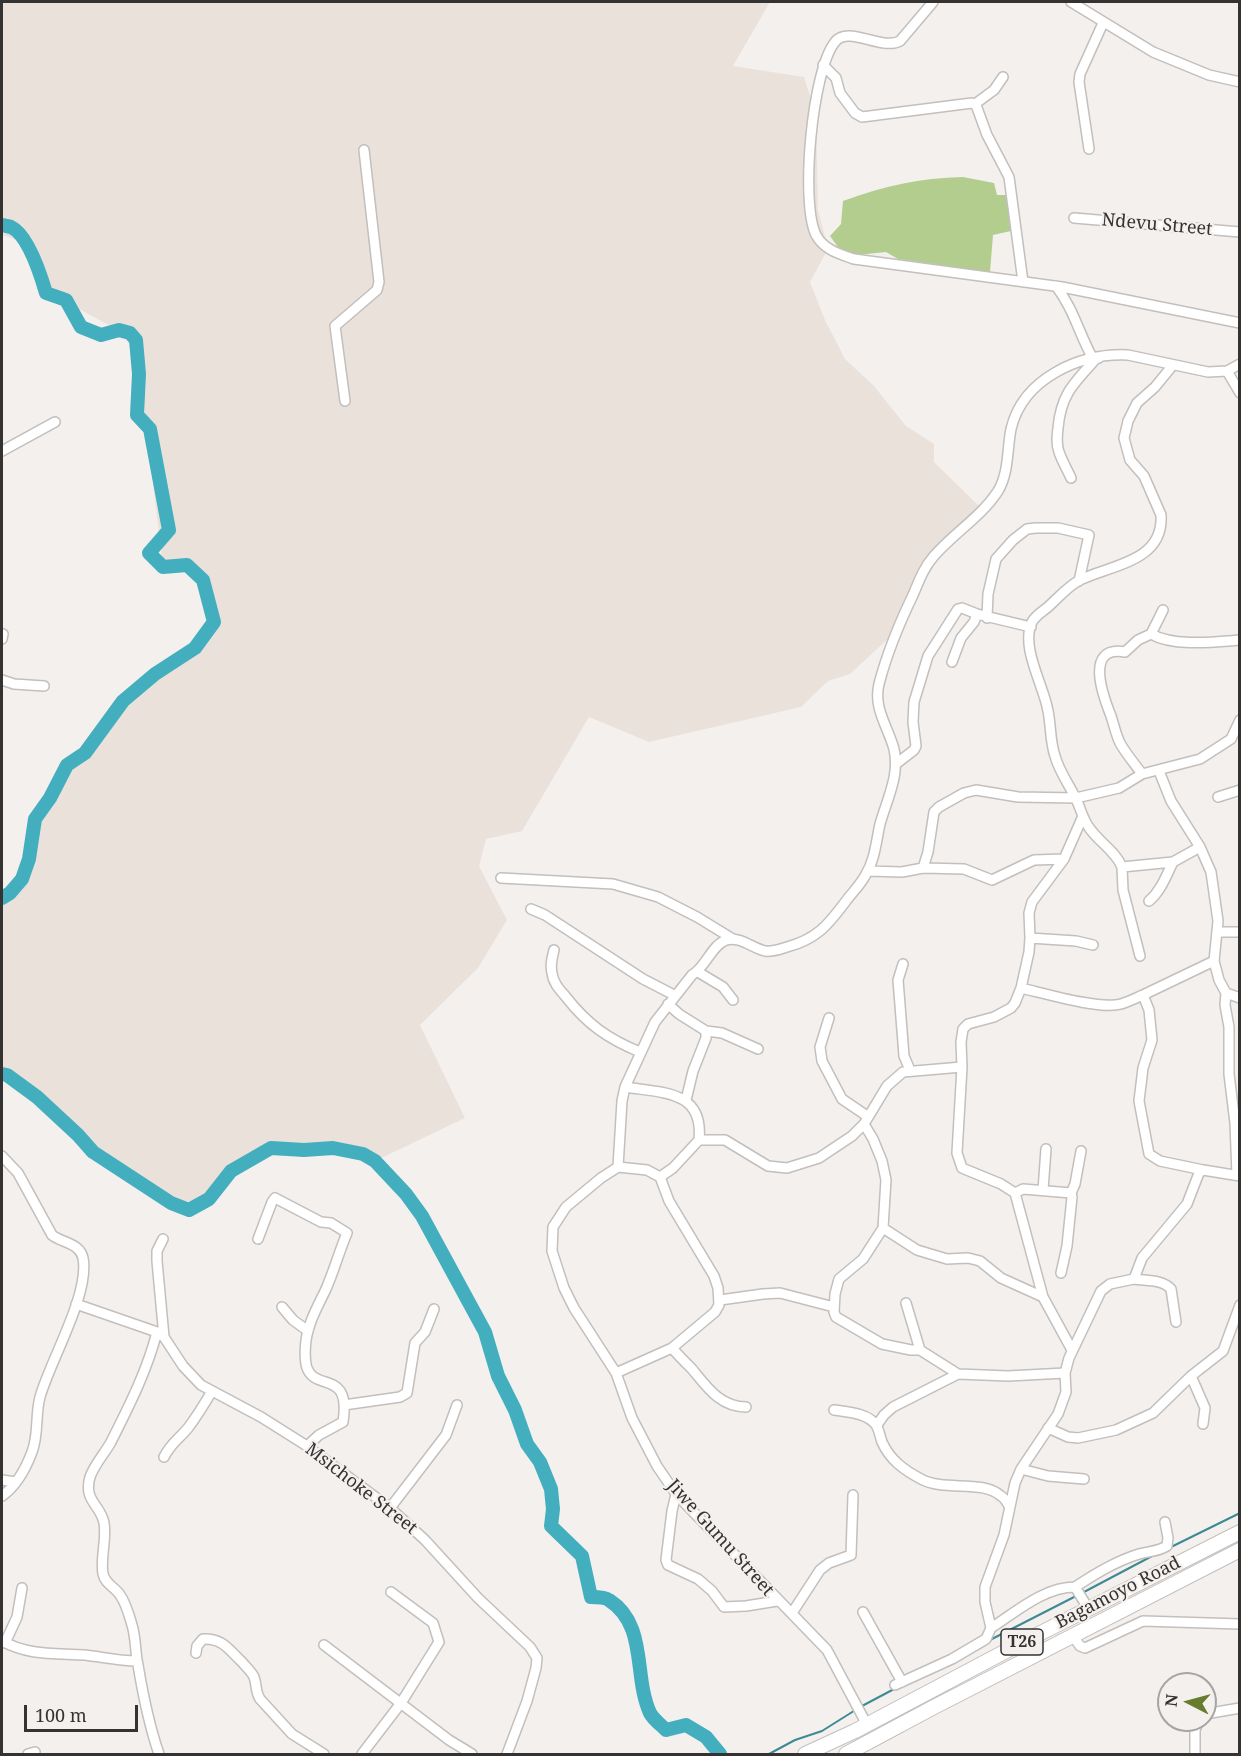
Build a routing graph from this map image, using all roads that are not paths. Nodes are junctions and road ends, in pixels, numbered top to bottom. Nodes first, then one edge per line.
1 (933, 2) edge
2 (1071, 2) edge
3 (1103, 23) junction
4 (823, 65) junction
5 (1003, 77) dead end
6 (1239, 82) edge
7 (975, 104) junction
8 (1089, 149) dead end
9 (364, 150) dead end
10 (1074, 218) dead end
11 (1239, 232) edge
12 (1023, 282) junction
13 (1056, 286) junction
14 (1239, 323) edge
15 (1098, 358) junction
16 (1239, 364) edge
17 (1173, 365) junction
18 (1227, 371) junction
19 (1239, 393) edge
20 (345, 401) dead end
21 (55, 422) dead end
22 (2, 451) edge
23 (1071, 478) dead end
24 (1079, 581) junction
25 (1163, 610) dead end
26 (976, 614) junction
27 (987, 618) junction
28 (1031, 627) junction
29 (1151, 634) junction
30 (1239, 640) edge
31 (952, 662) dead end
32 (2, 680) edge
33 (44, 686) dead end
34 (1239, 720) edge
35 (1231, 739) junction
36 (1239, 747) edge
37 (896, 764) junction
38 (1159, 771) junction
39 (1142, 774) junction
40 (1239, 790) edge
41 (1218, 797) dead end
42 (1076, 798) junction
43 (1083, 816) junction
44 (1200, 846) junction
45 (1064, 859) junction
46 (1173, 862) junction
47 (1122, 867) junction
48 (923, 868) junction
49 (868, 871) junction
50 (501, 878) dead end
51 (1149, 901) dead end
52 (531, 909) dead end
53 (1218, 932) junction
54 (1239, 932) edge
55 (1030, 938) junction
56 (733, 939) junction
57 (1093, 945) dead end
58 (554, 950) dead end
59 (1140, 956) dead end
60 (1214, 961) junction
61 (903, 964) dead end
62 (698, 972) junction
63 (1021, 988) junction
64 (1226, 993) junction
65 (674, 995) junction
66 (1143, 995) junction
67 (1239, 998) edge
68 (733, 1000) dead end
69 (668, 1004) junction
70 (829, 1018) dead end
71 (706, 1031) junction
72 (758, 1049) dead end
73 (640, 1052) junction
74 (962, 1067) junction
75 (910, 1070) junction
76 (624, 1087) junction
77 (686, 1100) junction
78 (865, 1120) junction
79 (699, 1140) junction
80 (1046, 1149) dead end
81 (1081, 1151) dead end
82 (2, 1156) edge
83 (618, 1167) junction
84 (1203, 1170) junction
85 (1238, 1176) edge
86 (660, 1177) junction
87 (1043, 1190) junction
88 (1015, 1193) junction
89 (1071, 1193) junction
90 (883, 1228) junction
91 (163, 1239) dead end
92 (258, 1239) dead end
93 (1061, 1273) dead end
94 (1134, 1279) junction
95 (1043, 1297) junction
96 (720, 1300) junction
97 (906, 1303) dead end
98 (76, 1304) junction
99 (1239, 1305) edge
100 (282, 1307) dead end
101 (834, 1307) junction
102 (434, 1309) dead end
103 (1176, 1322) dead end
104 (308, 1331) junction
105 (161, 1334) junction
106 (672, 1348) junction
107 (920, 1350) junction
108 (1072, 1350) junction
109 (616, 1373) junction
110 (1065, 1373) junction
111 (958, 1374) junction
112 (1191, 1376) junction
113 (212, 1391) junction
114 (344, 1405) junction
115 (457, 1405) dead end
116 (746, 1407) dead end
117 (834, 1410) dead end
118 (1203, 1424) dead end
119 (877, 1425) junction
120 (1048, 1428) junction
121 (307, 1446) junction
122 (164, 1457) dead end
123 (1020, 1469) junction
124 (1084, 1479) dead end
125 (2, 1480) edge
126 (16, 1482) junction
127 (676, 1494) junction
128 (853, 1495) dead end
129 (2, 1496) edge
130 (1010, 1507) junction
131 (390, 1508) junction
132 (1165, 1522) dead end
133 (1239, 1532) edge
134 (1239, 1550) edge
135 (1075, 1587) junction
136 (22, 1588) dead end
137 (391, 1592) dead end
138 (777, 1600) junction
139 (1089, 1608) junction
140 (863, 1612) dead end
141 (792, 1613) junction
142 (1239, 1624) edge
143 (991, 1628) junction
144 (1072, 1635) junction
145 (3, 1642) edge
146 (324, 1645) dead end
147 (196, 1653) dead end
148 (137, 1661) junction
149 (401, 1703) junction
150 (1239, 1708) edge
151 (1217, 1712) edge
152 (866, 1723) junction
153 (1195, 1732) edge
154 (865, 1750) edge
155 (159, 1755) edge
156 (324, 1755) edge
157 (362, 1755) edge
158 (472, 1755) edge
159 (507, 1755) edge
160 (805, 1755) edge
161 (846, 1755) edge
162 (1195, 1755) edge

1 - 4 street
2 - 3 street
3 - 6 street
3 - 8 street
4 - 7 street
4 - 12 street
5 - 7 street
7 - 12 street
9 - 20 street
10 - 11 street, Ndevu Street
12 - 13 street
13 - 14 street
13 - 15 street
15 - 17 street
15 - 23 street
15 - 37 street
16 - 18 street
17 - 18 street
17 - 24 street
18 - 19 street
21 - 22 street
24 - 27 street
24 - 28 street
25 - 29 street
26 - 27 street
26 - 31 street
26 - 37 street
27 - 28 street
28 - 42 street
29 - 30 street
29 - 39 street
32 - 33 street
34 - 35 street
35 - 36 street
35 - 38 street
37 - 49 street
38 - 39 street
38 - 44 street
39 - 42 street
40 - 41 street
42 - 43 street
42 - 48 street
43 - 45 street
43 - 47 street
44 - 46 street
44 - 53 street
45 - 48 street
45 - 55 street
46 - 47 street
46 - 51 street
47 - 59 street
48 - 49 street
49 - 56 street
50 - 56 street
52 - 65 street
53 - 54 street
53 - 60 street
55 - 57 street
55 - 63 street
56 - 62 street
58 - 73 street
60 - 64 street
60 - 66 street
61 - 75 street
62 - 65 street
62 - 68 street
63 - 66 street
63 - 74 street
64 - 67 street
64 - 85 street
65 - 69 street
66 - 84 street
69 - 71 street
69 - 73 street
70 - 78 street
71 - 72 street
71 - 77 street
73 - 76 street
74 - 75 street
74 - 88 street
75 - 78 street
76 - 77 street
76 - 83 street
77 - 79 street
78 - 79 street
78 - 90 street
79 - 86 street
80 - 87 street
81 - 89 street
82 - 98 street
83 - 86 street
83 - 109 street, Jiwe Gumu Street
84 - 85 street
84 - 94 street
86 - 96 street
87 - 88 street
87 - 89 street
88 - 95 street
89 - 93 street
90 - 95 street
90 - 101 street
91 - 105 street
92 - 104 street
94 - 103 street
94 - 108 street
95 - 108 street
96 - 101 street
96 - 106 street
97 - 107 street
98 - 105 street
98 - 126 street
99 - 112 street
100 - 104 street
101 - 107 street
102 - 114 street
104 - 114 street
105 - 113 street, Msichoke Street
105 - 148 street
106 - 109 street
106 - 116 street
107 - 111 street
108 - 110 street
109 - 127 street, Jiwe Gumu Street
110 - 111 street
110 - 120 street
111 - 119 street
112 - 118 street
112 - 120 street
113 - 121 street, Msichoke Street
113 - 122 street
114 - 121 street
115 - 131 street
117 - 119 street
119 - 130 street
120 - 123 street
121 - 131 street, Msichoke Street
123 - 124 street
123 - 130 street
125 - 126 street
126 - 129 street
127 - 138 street, Jiwe Gumu Street
127 - 138 street
128 - 141 street
130 - 143 street
131 - 159 street, Msichoke Street
132 - 135 street
133 - 139 highway, Bagamoyo Road / T26
134 - 144 highway, Bagamoyo Road / T26
135 - 139 street
135 - 143 street
136 - 145 street
137 - 149 street
138 - 141 street, Jiwe Gumu Street
139 - 152 highway, Bagamoyo Road / T26
140 - 143 street
141 - 152 street, Jiwe Gumu Street
142 - 144 street
144 - 154 highway, Bagamoyo Road / T26
145 - 148 street
146 - 149 street
147 - 156 street
148 - 155 street
149 - 157 street
149 - 158 street
150 - 151 street
152 - 160 highway, Bagamoyo Road / T26
153 - 162 street
154 - 161 highway, Bagamoyo Road / T26

